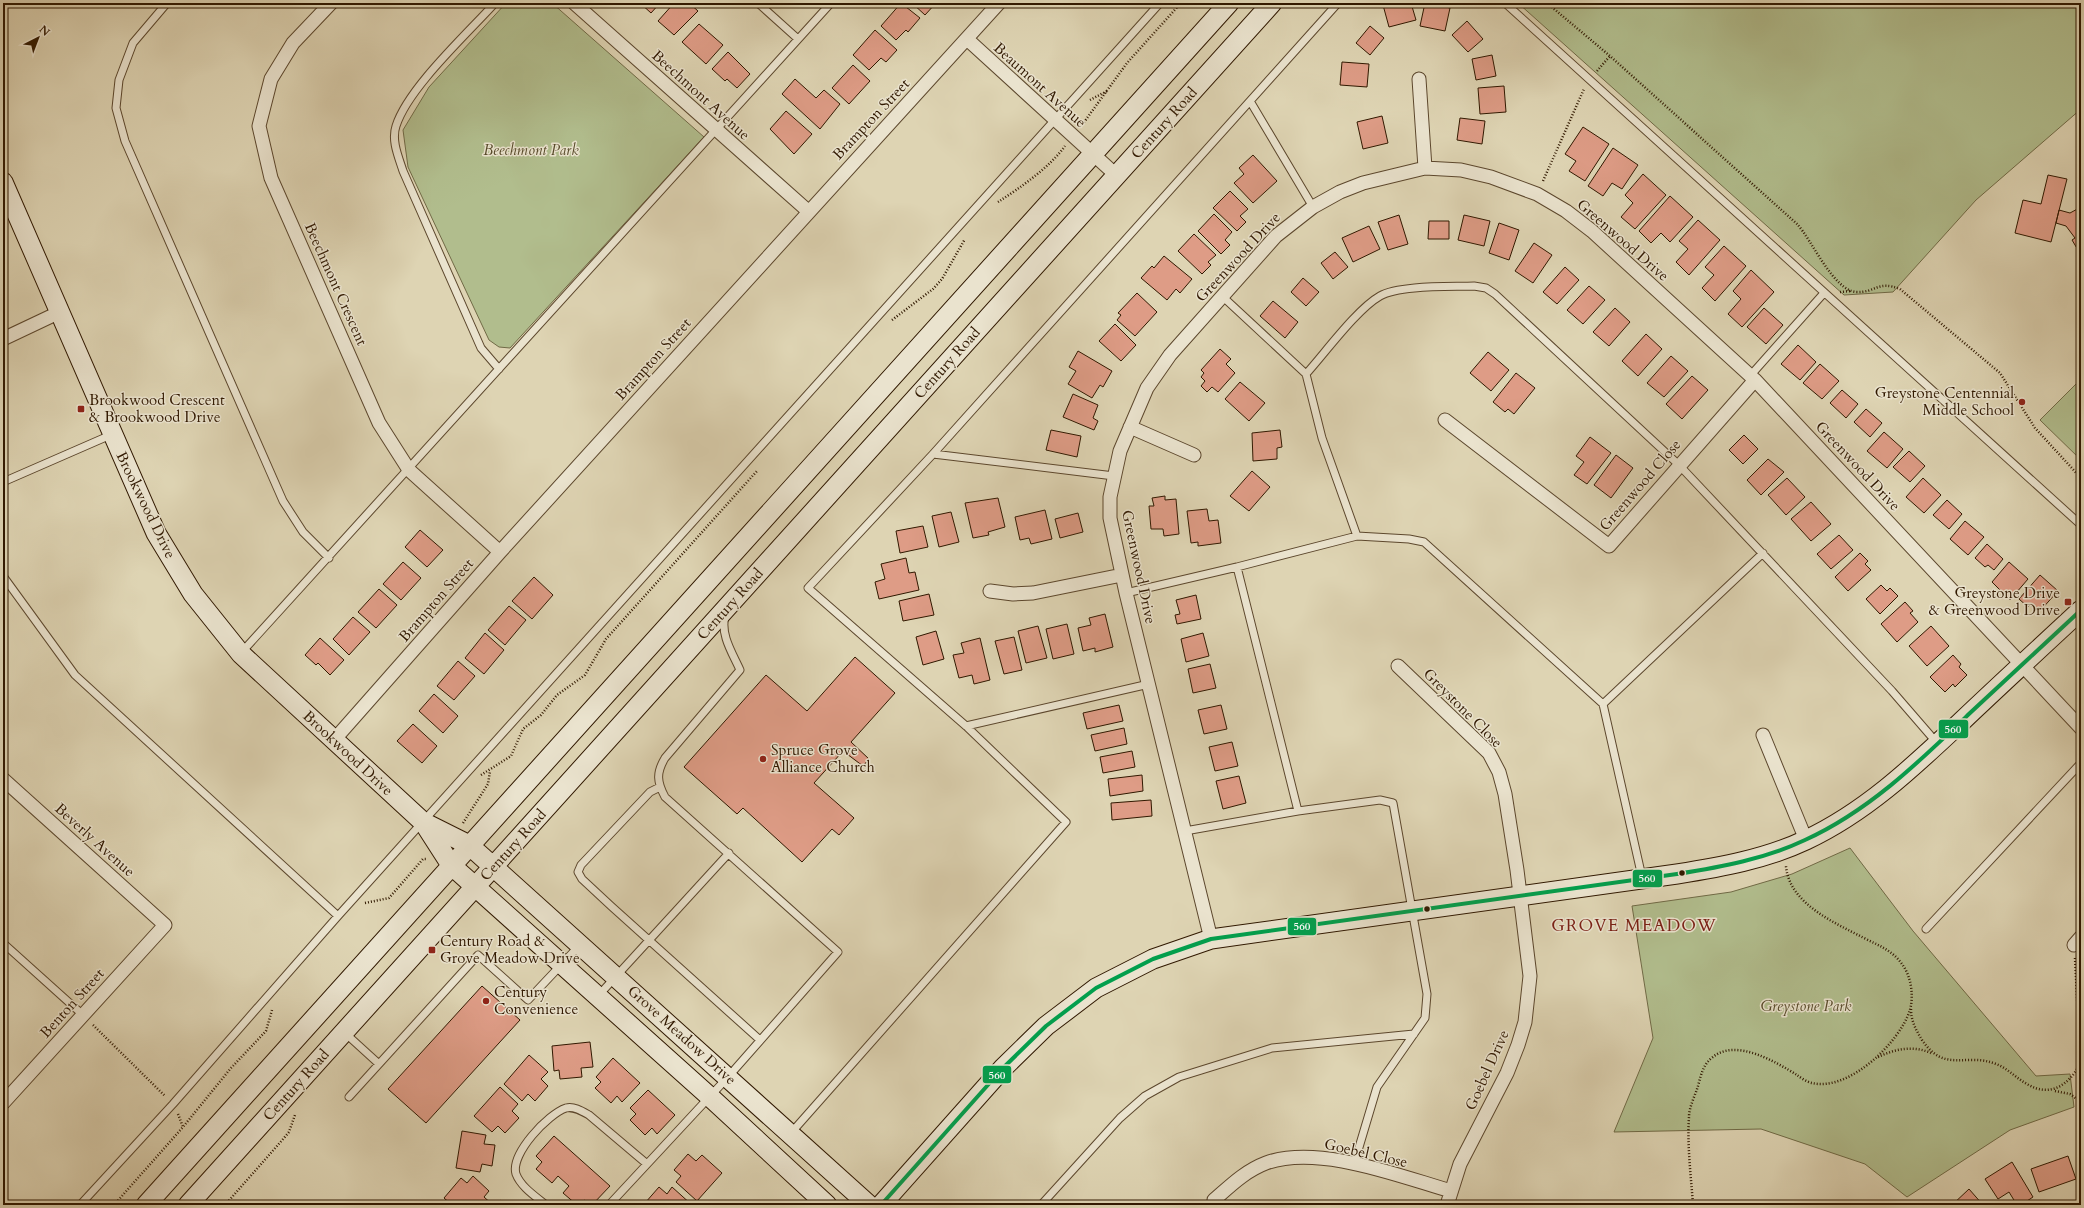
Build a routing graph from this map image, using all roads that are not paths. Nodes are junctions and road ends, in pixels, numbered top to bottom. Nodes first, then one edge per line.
1 (167, 3) edge
2 (331, 3) edge
3 (495, 3) edge
4 (574, 3) edge
5 (758, 3) edge
6 (831, 3) edge
7 (999, 3) edge
8 (1160, 3) edge
9 (1229, 3) edge
10 (1272, 3) edge
11 (1338, 3) edge
12 (1505, 3) edge
13 (798, 39) junction
14 (966, 39) junction
15 (1419, 79) dead end
16 (1250, 101) junction
17 (1054, 119) junction
18 (715, 129) junction
19 (1092, 154) junction
20 (1425, 168) junction
21 (1116, 175) junction
22 (3, 182) edge
23 (1312, 207) junction
24 (808, 211) junction
25 (1824, 293) junction
26 (1222, 296) junction
27 (60, 312) junction
28 (3, 339) edge
29 (499, 369) junction
30 (1306, 374) junction
31 (1753, 378) junction
32 (1444, 420) dead end
33 (1130, 427) junction
34 (113, 433) junction
35 (933, 454) junction
36 (1194, 455) dead end
37 (1679, 465) junction
38 (409, 470) junction
39 (1114, 476) junction
40 (3, 482) edge
41 (2081, 525) edge
42 (1357, 536) junction
43 (500, 552) junction
44 (1763, 553) junction
45 (329, 558) junction
46 (1237, 567) junction
47 (1122, 575) junction
48 (3, 576) edge
49 (990, 590) dead end
50 (1126, 593) junction
51 (728, 607) junction
52 (2081, 610) edge
53 (241, 654) junction
54 (2022, 664) junction
55 (1398, 666) dead end
56 (1149, 684) junction
57 (1602, 704) junction
58 (966, 726) junction
59 (2081, 728) edge
60 (1763, 735) dead end
61 (334, 740) junction
62 (1938, 744) junction
63 (2081, 763) edge
64 (3, 779) edge
65 (660, 787) junction
66 (1298, 811) junction
67 (423, 822) junction
68 (1185, 831) junction
69 (1806, 840) junction
70 (469, 845) junction
71 (729, 853) junction
72 (451, 864) junction
73 (493, 867) junction
74 (1643, 879) junction
75 (476, 886) junction
76 (1521, 895) junction
77 (1412, 910) junction
78 (338, 916) junction
79 (165, 925) joint
80 (1926, 929) dead end
81 (1210, 939) junction
82 (649, 941) junction
83 (3, 943) edge
84 (580, 945) junction
85 (562, 964) junction
86 (616, 976) junction
87 (597, 996) junction
88 (83, 1015) junction
89 (344, 1032) junction
90 (1414, 1034) junction
91 (760, 1040) junction
92 (379, 1064) junction
93 (728, 1077) junction
94 (710, 1096) junction
95 (349, 1097) dead end
96 (3, 1103) edge
97 (790, 1134) junction
98 (647, 1164) junction
99 (1354, 1164) junction
100 (1451, 1191) junction
101 (1214, 1200) dead end
102 (80, 1205) edge
103 (146, 1205) edge
104 (188, 1205) edge
105 (546, 1205) edge
106 (610, 1205) edge
107 (827, 1205) edge
108 (869, 1205) edge
109 (881, 1205) edge
110 (1041, 1205) edge
111 (1447, 1205) edge

1 - 45 lane
2 - 38 street, Beechmont Crescent
3 - 29 lane
4 - 18 street, Beechmont Avenue
5 - 13 lane
6 - 13 lane
7 - 14 street, Brampton Street
8 - 17 lane
9 - 19 street, Century Road
10 - 21 street, Century Road
11 - 16 lane
12 - 25 lane
13 - 18 lane
14 - 17 street, Beaumont Avenue
14 - 24 street, Brampton Street
15 - 20 street
16 - 23 lane
16 - 35 lane
17 - 19 street, Beaumont Avenue
17 - 67 lane
18 - 24 street, Beechmont Avenue
18 - 29 lane
19 - 21 street, Beaumont Avenue
19 - 70 street, Century Road
20 - 23 street, Greenwood Drive
20 - 31 street, Greenwood Drive
21 - 51 street, Century Road
22 - 27 street, Brookwood Drive
23 - 26 street, Greenwood Drive
24 - 43 street, Brampton Street
25 - 31 lane
25 - 41 lane
26 - 30 lane
26 - 33 street, Greenwood Drive
27 - 28 street
27 - 34 street, Brookwood Drive
29 - 38 lane
30 - 37 lane
30 - 42 lane
31 - 37 street, Greenwood Close
31 - 54 street, Greenwood Drive
32 - 37 street, Greenwood Close
33 - 36 street
33 - 39 street, Greenwood Drive
34 - 40 lane
34 - 53 street, Brookwood Drive
35 - 39 lane
35 - 58 lane
37 - 44 lane
38 - 43 street, Beechmont Crescent
38 - 45 lane
39 - 47 street, Greenwood Drive
42 - 46 lane
42 - 57 lane
43 - 61 street, Brampton Street
44 - 57 lane
44 - 62 lane
45 - 53 lane
46 - 50 lane
46 - 66 lane
47 - 49 street
47 - 50 street, Greenwood Drive
48 - 78 lane
50 - 56 street, Greenwood Drive
51 - 65 lane
51 - 73 street, Century Road
52 - 54 street
53 - 61 street, Brookwood Drive
54 - 59 street, Greenwood Drive
54 - 62 street
55 - 76 street, Greystone Close
56 - 58 lane
56 - 68 street, Greenwood Drive
57 - 74 lane
58 - 97 lane
60 - 69 street
61 - 67 street, Brookwood Drive
62 - 69 street
63 - 80 lane
64 - 79 street, Beverly Avenue
65 - 71 lane
65 - 82 lane
66 - 68 lane
66 - 77 lane
67 - 70 street, Brookwood Drive
67 - 72 street, Brookwood Drive
67 - 78 lane
68 - 81 street, Greenwood Drive
69 - 74 street
70 - 72 street, Century Road
70 - 73 street, Brookwood Drive
71 - 82 lane
71 - 91 lane
72 - 75 street, Brookwood Drive
72 - 103 street, Century Road
73 - 75 street, Century Road
73 - 84 street, Grove Meadow Drive
74 - 76 street
75 - 85 street, Grove Meadow Drive
75 - 89 street, Century Road
76 - 77 street
76 - 100 street, Goebel Drive
77 - 81 street
77 - 90 lane
78 - 102 lane
79 - 88 street, Benton Street
81 - 109 street
82 - 86 lane
82 - 91 lane
83 - 88 lane
84 - 85 lane
84 - 86 street, Grove Meadow Drive
85 - 87 street, Grove Meadow Drive
85 - 92 lane
86 - 87 lane
86 - 93 street, Grove Meadow Drive
87 - 94 street, Grove Meadow Drive
88 - 96 street, Benton Street
89 - 92 lane
89 - 104 street, Century Road
90 - 99 lane
90 - 110 lane
91 - 93 lane
92 - 95 lane
93 - 94 lane
93 - 97 street, Grove Meadow Drive
94 - 98 lane
94 - 107 street, Grove Meadow Drive
97 - 108 street, Grove Meadow Drive
98 - 105 lane
98 - 106 lane
99 - 100 street, Goebel Close
99 - 101 street, Goebel Close
100 - 111 street, Goebel Drive

